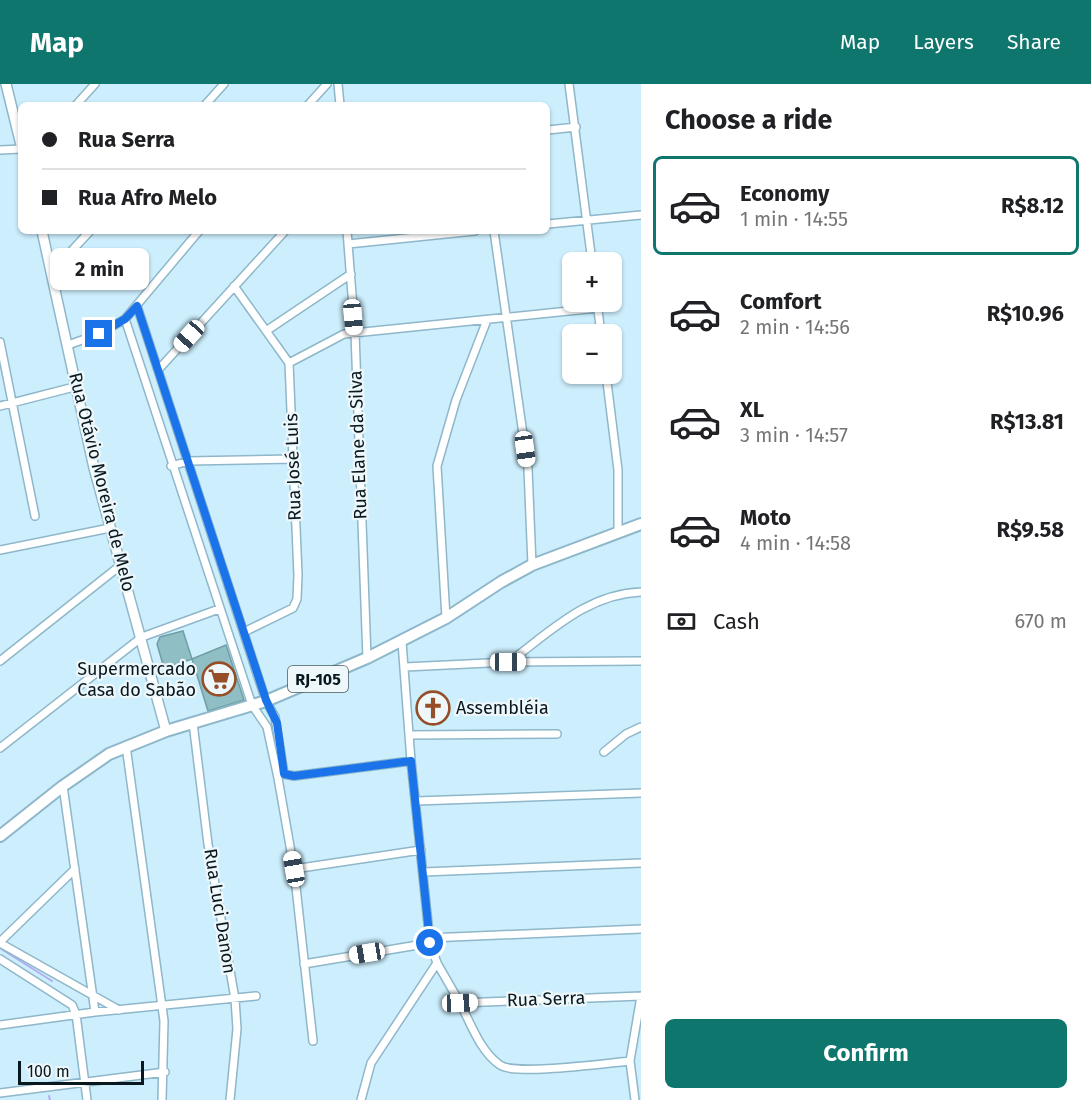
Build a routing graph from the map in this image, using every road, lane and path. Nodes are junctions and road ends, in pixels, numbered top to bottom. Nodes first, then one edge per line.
1 (6, 84) edge
2 (95, 84) edge
3 (224, 84) edge
4 (327, 84) edge
5 (338, 84) edge
6 (569, 84) edge
7 (79, 102) edge
8 (208, 102) edge
9 (311, 102) edge
10 (340, 102) edge
11 (576, 127) junction
12 (550, 130) edge
13 (18, 134) edge
14 (18, 147) edge
15 (0, 150) edge
16 (641, 215) edge
17 (587, 221) junction
18 (550, 224) edge
19 (43, 234) edge
20 (87, 234) edge
21 (197, 234) edge
22 (282, 234) edge
23 (347, 234) edge
24 (446, 234) edge
25 (494, 234) edge
26 (348, 244) junction
27 (591, 252) edge
28 (52, 272) junction
29 (351, 274) junction
30 (234, 286) junction
31 (137, 306) junction
32 (562, 309) edge
33 (507, 316) junction
34 (125, 319) junction
35 (487, 320) junction
36 (266, 331) junction
37 (355, 333) junction
38 (0, 342) edge
39 (68, 345) junction
40 (289, 363) junction
41 (159, 369) junction
42 (607, 384) edge
43 (78, 386) junction
44 (13, 403) junction
45 (0, 406) edge
46 (293, 459) junction
47 (189, 461) junction
48 (171, 465) junction
49 (35, 516) dead end
50 (641, 524) edge
51 (110, 528) junction
52 (618, 531) junction
53 (0, 550) edge
54 (121, 565) junction
55 (532, 565) junction
56 (641, 592) edge
57 (219, 609) junction
58 (446, 618) junction
59 (240, 622) junction
60 (225, 627) junction
61 (244, 633) junction
62 (142, 637) junction
63 (402, 642) junction
64 (367, 658) junction
65 (0, 661) edge
66 (641, 661) edge
67 (508, 662) junction
68 (405, 667) junction
69 (266, 700) junction
70 (252, 705) junction
71 (193, 723) junction
72 (641, 727) edge
73 (166, 731) junction
74 (556, 734) dead end
75 (410, 735) junction
76 (126, 746) junction
77 (0, 748) edge
78 (604, 752) dead end
79 (411, 761) junction
80 (63, 786) junction
81 (641, 793) edge
82 (416, 801) junction
83 (0, 836) edge
84 (420, 850) junction
85 (641, 863) edge
86 (75, 869) junction
87 (294, 869) junction
88 (423, 872) junction
89 (641, 930) edge
90 (430, 940) junction
91 (0, 942) edge
92 (0, 959) edge
93 (304, 963) junction
94 (437, 963) junction
95 (93, 994) junction
96 (256, 996) dead end
97 (641, 996) edge
98 (234, 999) junction
99 (460, 1003) junction
100 (160, 1005) junction
101 (119, 1010) junction
102 (95, 1012) junction
103 (76, 1014) junction
104 (0, 1025) edge
105 (313, 1041) dead end
106 (630, 1061) junction
107 (165, 1072) junction
108 (86, 1083) junction
109 (0, 1094) edge
110 (87, 1100) edge
111 (162, 1100) edge
112 (230, 1100) edge
113 (361, 1100) edge
114 (635, 1100) edge

1 - 13 street
2 - 7 street
3 - 8 street
4 - 9 street
5 - 10 street
6 - 11 street
11 - 12 street
11 - 17 street
14 - 15 street
16 - 17 street
17 - 18 street
17 - 27 street
19 - 28 street, Rua Otávio Moreira de Melo
20 - 28 street
21 - 31 street
22 - 30 street
23 - 26 street, Rua Elane da Silva
24 - 26 street
25 - 33 street
26 - 29 street, Rua Elane da Silva
28 - 39 street, Rua Otávio Moreira de Melo
29 - 36 street
29 - 37 street, Rua Elane da Silva
30 - 36 street
30 - 41 street
31 - 34 street
31 - 41 street
32 - 33 street
33 - 35 street
33 - 55 street
34 - 39 street
34 - 48 street
35 - 37 street
35 - 58 street
36 - 40 street
37 - 40 street
37 - 64 street, Rua Elane da Silva
38 - 44 street
39 - 43 street, Rua Otávio Moreira de Melo
40 - 46 street, Rua José Luis
41 - 47 street
42 - 52 street
43 - 44 street
43 - 51 street, Rua Otávio Moreira de Melo
44 - 45 street
44 - 49 street
46 - 47 street
46 - 61 street, Rua José Luis
47 - 48 street
47 - 59 street
48 - 57 street
50 - 52 main road, RJ-105
51 - 53 street
51 - 54 street, Rua Otávio Moreira de Melo
52 - 55 main road, RJ-105
54 - 62 street, Rua Otávio Moreira de Melo
54 - 65 street
55 - 58 main road, RJ-105
56 - 67 street
57 - 60 street
57 - 62 street
58 - 63 main road, RJ-105
59 - 60 street
59 - 61 street
60 - 70 street
61 - 69 street
62 - 73 street, Rua Otávio Moreira de Melo
62 - 77 street
63 - 64 main road, RJ-105
63 - 68 street
64 - 69 main road, RJ-105
66 - 67 street
67 - 68 street
68 - 75 street
69 - 70 main road, RJ-105
69 - 79 street
70 - 71 main road, RJ-105
70 - 87 street
71 - 73 main road, RJ-105
71 - 98 street, Rua Luci Danon
72 - 78 street
73 - 76 main road, RJ-105
74 - 75 street
75 - 79 street
76 - 80 main road, RJ-105
76 - 100 street
79 - 82 street
80 - 83 main road, RJ-105
80 - 86 street
81 - 82 street
82 - 84 street
84 - 87 street
84 - 88 street
85 - 88 street
86 - 91 street
86 - 95 street
87 - 93 street
88 - 90 street
89 - 90 street
90 - 93 street
90 - 94 street
91 - 95 street
92 - 103 street
93 - 105 street
94 - 99 street
94 - 113 street
95 - 101 street
95 - 102 street
96 - 98 street
97 - 99 street, Rua Serra
97 - 106 street
98 - 100 street
98 - 112 street, Rua Luci Danon
99 - 106 street
100 - 101 street
100 - 107 street
101 - 102 street
102 - 103 street
103 - 104 street
103 - 108 street
106 - 114 street
107 - 108 street
107 - 111 street
108 - 109 street
108 - 110 street

